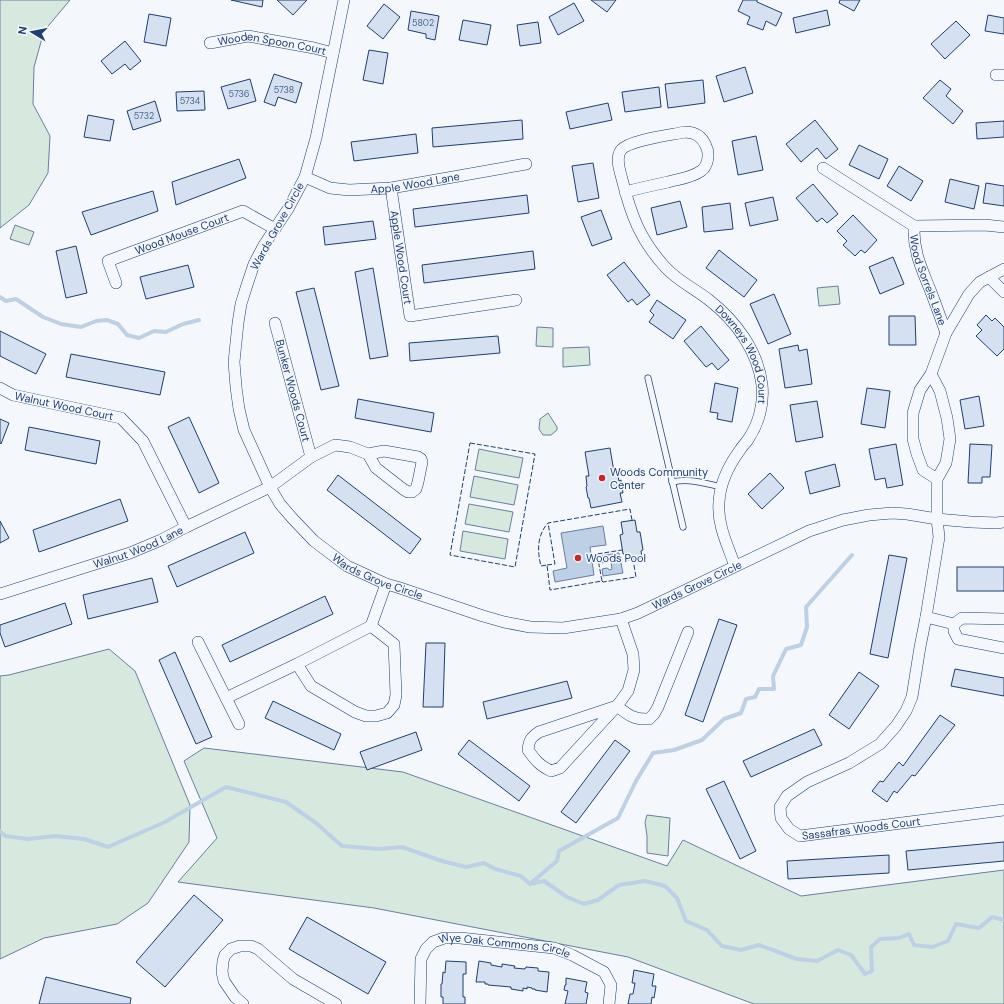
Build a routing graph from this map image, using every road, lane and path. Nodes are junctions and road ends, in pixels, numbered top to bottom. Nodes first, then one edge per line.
1 (344, 0) edge
2 (210, 43) dead end
3 (333, 52) junction
4 (526, 164) dead end
5 (822, 168) dead end
6 (305, 177) junction
7 (391, 188) junction
8 (626, 192) junction
9 (914, 226) junction
10 (1004, 227) edge
11 (275, 229) junction
12 (1004, 269) edge
13 (989, 277) junction
14 (116, 283) dead end
15 (1004, 292) edge
16 (516, 300) dead end
17 (276, 323) dead end
18 (946, 333) junction
19 (931, 374) junction
20 (648, 378) dead end
21 (0, 388) edge
22 (368, 454) junction
23 (312, 457) junction
24 (937, 479) junction
25 (672, 482) junction
26 (270, 486) junction
27 (721, 488) junction
28 (937, 519) junction
29 (1004, 522) edge
30 (186, 527) junction
31 (683, 527) dead end
32 (735, 566) junction
33 (386, 584) junction
34 (0, 594) edge
35 (926, 617) junction
36 (621, 619) junction
37 (1004, 619) edge
38 (954, 624) junction
39 (371, 626) junction
40 (688, 632) dead end
41 (198, 642) dead end
42 (1004, 648) edge
43 (297, 664) junction
44 (226, 698) junction
45 (617, 706) junction
46 (239, 724) dead end
47 (1003, 810) edge
48 (243, 1004) edge
49 (336, 1004) edge
50 (420, 1004) edge
51 (609, 1004) edge

1 - 3 street, Wards Grove Circle
2 - 3 street, Wooden Spoon Court
3 - 6 street, Wards Grove Circle
4 - 7 street, Apple Wood Lane
5 - 9 street, Wood Sorrels Lane
6 - 7 street, Apple Wood Lane
6 - 11 street, Wards Grove Circle
7 - 16 street, Apple Wood Court
8 - 8 street, Downeys Wood Court
8 - 27 street, Downeys Wood Court
9 - 10 street, Wood Sorrels Lane
9 - 18 street, Wood Sorrels Lane
11 - 14 street, Wood Mouse Court
11 - 26 street, Wards Grove Circle
12 - 13 street, Wood Sorrels Lane
13 - 15 street
13 - 18 street, Wood Sorrels Lane
17 - 23 street, Bunker Woods Court
18 - 19 street, Wood Sorrels Lane
19 - 24 street
19 - 24 street, Wood Sorrels Lane
20 - 25 lane
21 - 30 street, Walnut Wood Court
22 - 22 street
22 - 23 street, Walnut Wood Lane
23 - 26 street, Walnut Wood Lane
24 - 28 street
25 - 27 lane
25 - 31 lane
26 - 30 street, Walnut Wood Lane
26 - 33 street, Wards Grove Circle
27 - 32 street, Downeys Wood Court
28 - 29 street, Wards Grove Circle
28 - 32 street, Wards Grove Circle
28 - 35 street, Sassafras Woods Court
30 - 34 street, Walnut Wood Lane
32 - 36 street, Wards Grove Circle
33 - 36 street, Wards Grove Circle
33 - 39 street
35 - 38 street
35 - 47 street, Sassafras Woods Court
36 - 45 street
37 - 38 street
38 - 42 street
39 - 43 street
39 - 43 street
40 - 45 street
41 - 44 street
43 - 44 street
44 - 46 street
45 - 45 street
48 - 49 street
50 - 51 street, Wye Oak Commons Circle

